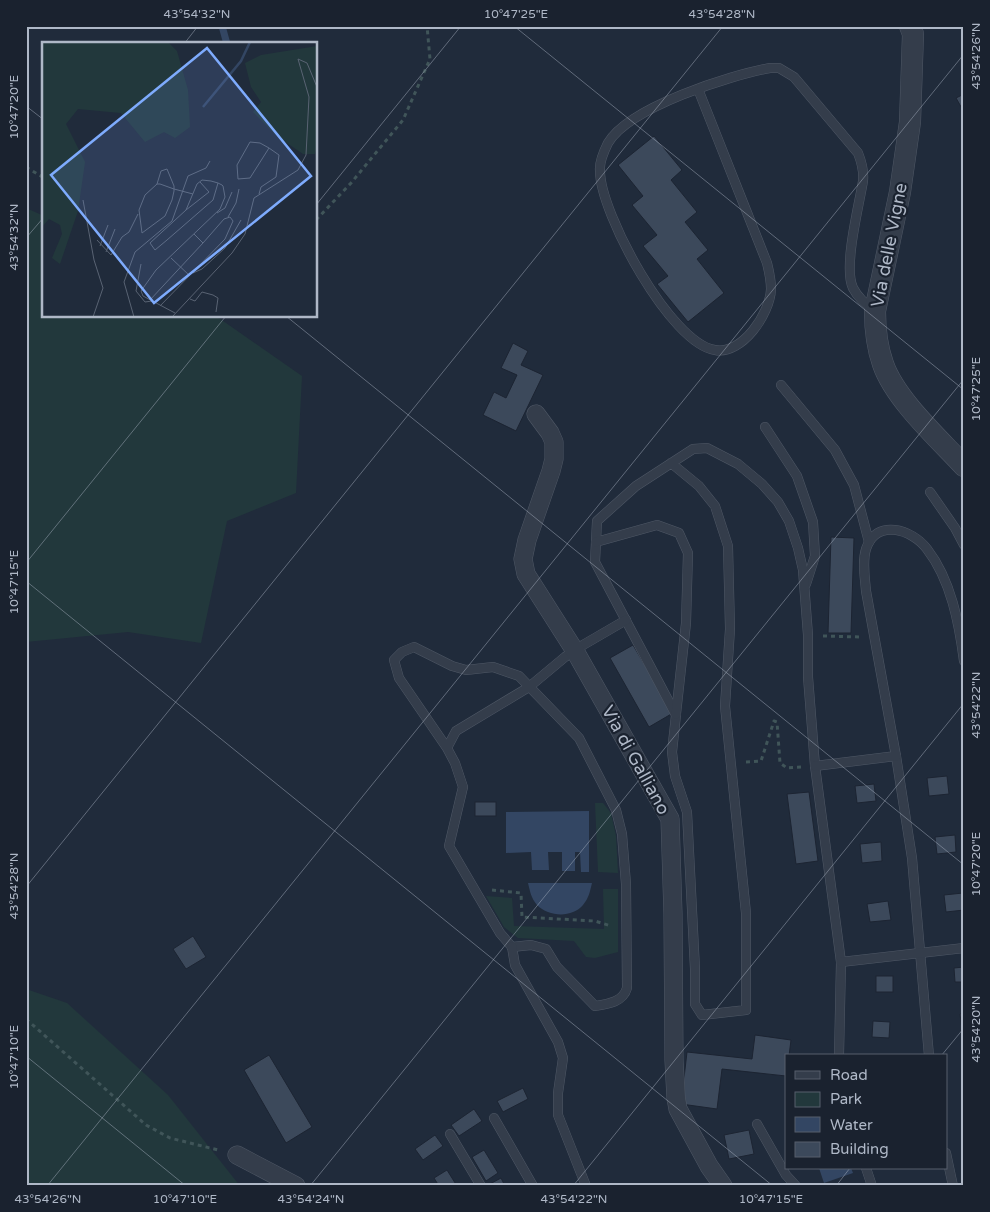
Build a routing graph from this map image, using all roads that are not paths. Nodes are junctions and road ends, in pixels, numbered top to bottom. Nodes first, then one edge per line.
1 (910, 26) edge
2 (698, 89) junction
3 (875, 311) junction
4 (781, 384) dead end
5 (536, 414) dead end
6 (765, 428) dead end
7 (671, 463) junction
8 (964, 466) edge
9 (930, 492) dead end
10 (596, 542) junction
11 (869, 542) junction
12 (964, 545) edge
13 (805, 589) junction
14 (626, 620) junction
15 (575, 651) junction
16 (964, 661) edge
17 (529, 687) junction
18 (676, 715) junction
19 (447, 748) junction
20 (896, 756) junction
21 (815, 766) junction
22 (512, 947) junction
23 (964, 948) edge
24 (920, 954) junction
25 (841, 962) junction
26 (839, 1054) edge
27 (929, 1054) edge
28 (494, 1118) dead end
29 (757, 1124) dead end
30 (450, 1134) dead end
31 (237, 1155) road end
32 (948, 1162) edge
33 (867, 1170) edge
34 (296, 1186) edge
35 (481, 1186) edge
36 (533, 1186) edge
37 (586, 1186) edge
38 (723, 1186) edge
39 (796, 1186) edge
40 (872, 1186) edge
41 (953, 1186) edge

1 - 3 street, Via delle Vigne
2 - 2 lane
2 - 3 lane
3 - 8 street, Via delle Vigne
4 - 11 lane
5 - 15 street, Via di Galliano
6 - 13 lane
7 - 10 lane
7 - 13 lane
7 - 18 lane
9 - 12 lane
10 - 14 lane
10 - 18 lane
11 - 16 lane
11 - 20 lane
13 - 21 lane
14 - 15 lane
14 - 18 lane
15 - 17 lane
15 - 38 street, Via di Galliano
17 - 19 lane
17 - 19 lane
17 - 22 lane
19 - 22 lane
20 - 21 lane
20 - 24 lane
21 - 25 lane
22 - 37 lane
23 - 24 lane
24 - 25 lane
24 - 27 lane
25 - 26 lane
28 - 36 lane
29 - 39 lane
30 - 35 lane
31 - 34 street
32 - 41 lane
33 - 40 lane

